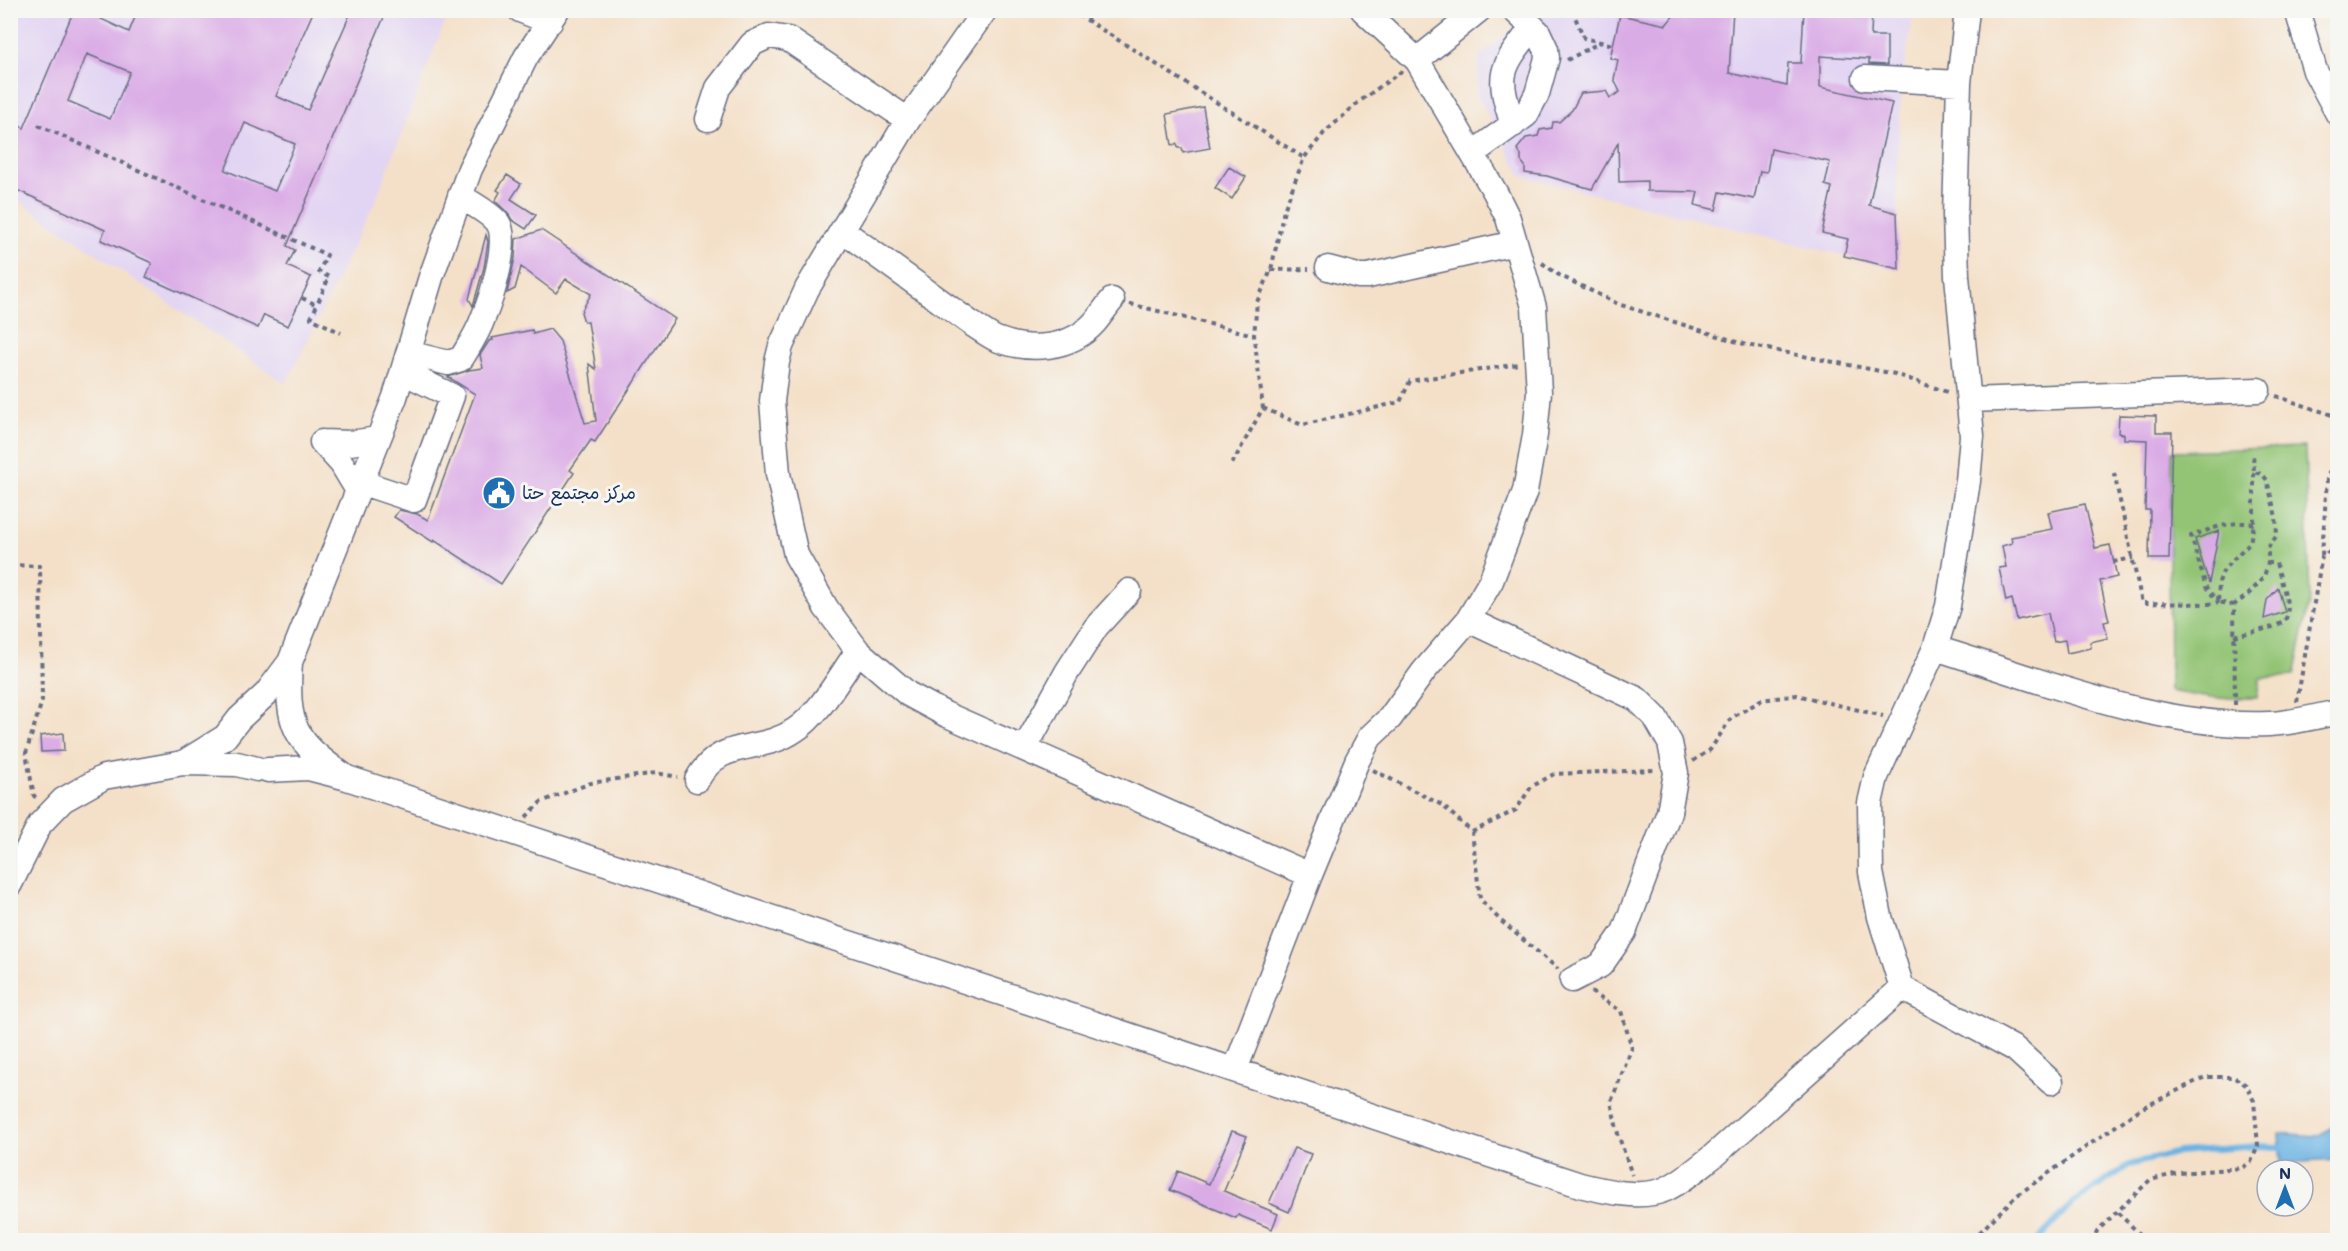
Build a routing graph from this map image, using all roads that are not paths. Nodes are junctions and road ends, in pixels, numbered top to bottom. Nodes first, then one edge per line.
1 (520, 10) edge
2 (985, 10) edge
3 (1363, 10) edge
4 (1479, 10) edge
5 (1514, 10) edge
6 (1967, 10) edge
7 (2297, 10) edge
8 (554, 16) edge
9 (1533, 27) junction
10 (1417, 60) junction
11 (1865, 78) dead end
12 (1959, 83) junction
13 (2337, 114) edge
14 (708, 119) dead end
15 (908, 120) junction
16 (1513, 125) junction
17 (1473, 153) junction
18 (460, 196) junction
19 (843, 231) junction
20 (1515, 243) junction
21 (1328, 268) road end
22 (1112, 300) road end
23 (405, 362) junction
24 (2258, 390) road end
25 (1969, 400) junction
26 (378, 439) junction
27 (359, 485) junction
28 (1130, 591) dead end
29 (1468, 620) junction
30 (1935, 648) junction
31 (858, 651) junction
32 (290, 662) junction
33 (2337, 712) edge
34 (242, 716) junction
35 (296, 732) junction
36 (1025, 748) junction
37 (183, 763) junction
38 (263, 770) junction
39 (346, 778) junction
40 (697, 780) road end
41 (1310, 874) junction
42 (10, 884) edge
43 (1572, 980) road end
44 (1902, 988) junction
45 (1235, 1071) junction
46 (2051, 1082) dead end

1 - 8 street
2 - 15 street
3 - 10 street
4 - 10 street
5 - 9 street
6 - 12 street
7 - 13 street
8 - 18 street
9 - 16 street
9 - 16 street
10 - 17 street
11 - 12 street
12 - 25 street
14 - 15 street
15 - 19 street
16 - 17 street
17 - 20 street
18 - 23 street
18 - 23 street
19 - 22 street
19 - 31 street
20 - 21 street
20 - 29 street
23 - 26 street
23 - 27 street
24 - 25 street
25 - 30 street
26 - 27 street
26 - 27 street
27 - 32 street
28 - 36 street
29 - 41 street
29 - 43 street
30 - 33 street
30 - 44 street
31 - 36 street
31 - 40 street
32 - 34 street
32 - 35 street
34 - 35 street
34 - 37 street
34 - 38 street
35 - 38 street
35 - 39 street
36 - 41 street
37 - 38 street
37 - 42 street
38 - 39 street
39 - 45 street
41 - 45 street
44 - 45 street
44 - 46 street

